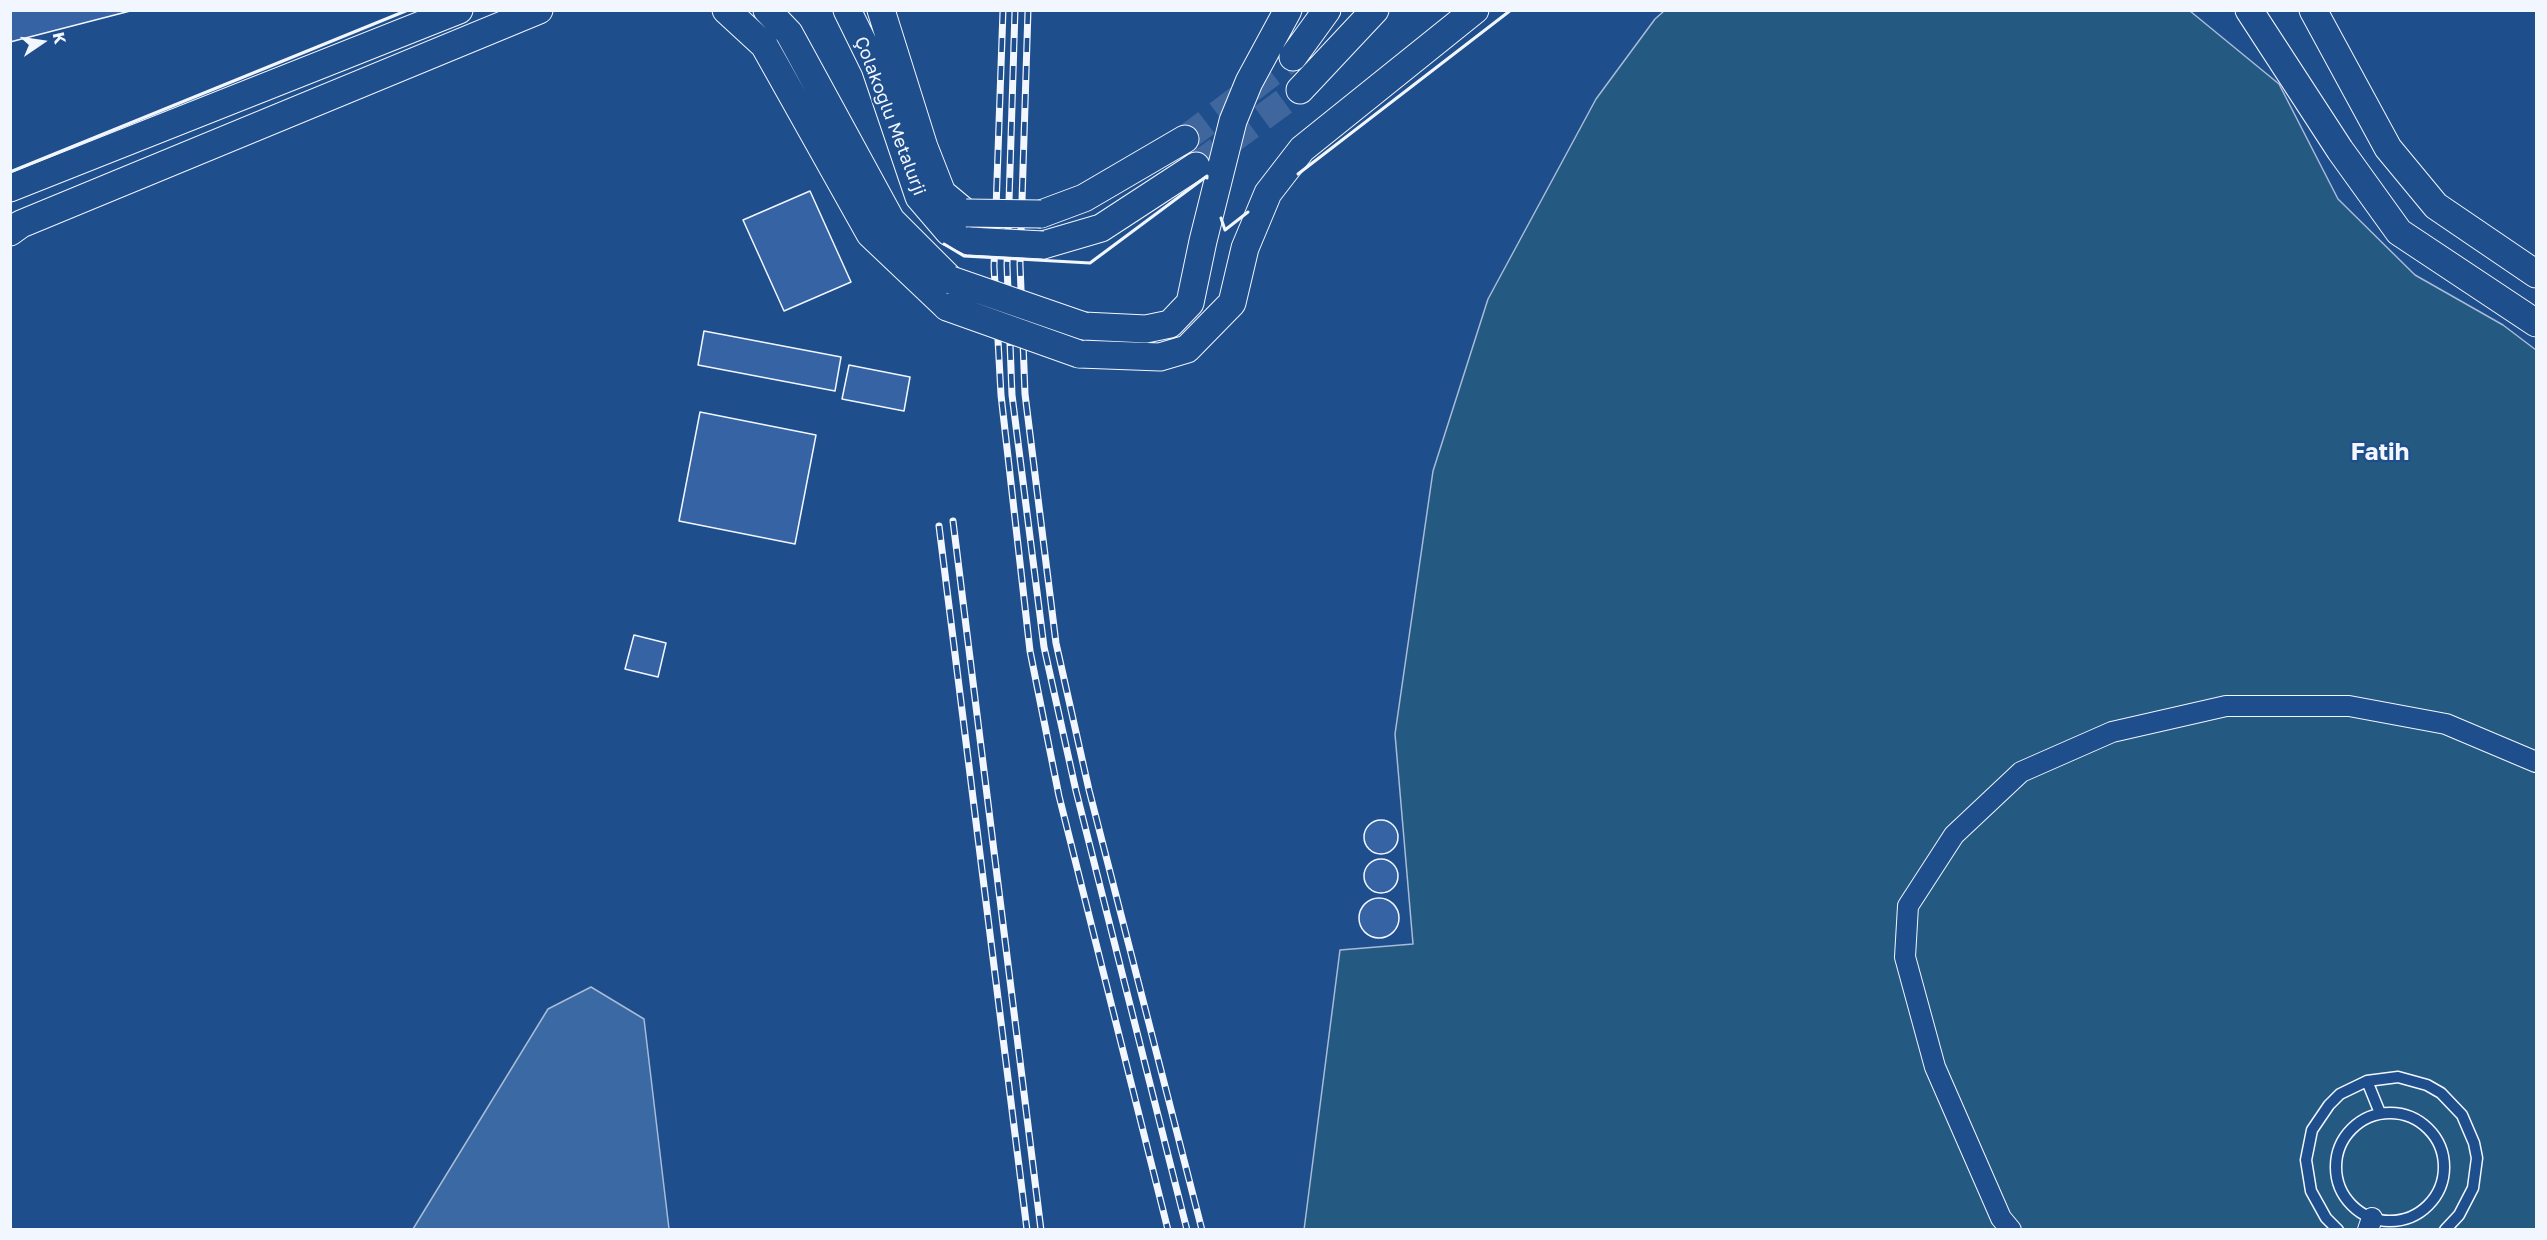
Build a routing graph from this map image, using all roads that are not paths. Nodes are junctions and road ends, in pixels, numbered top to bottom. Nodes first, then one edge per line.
1 (459, 10) edge
2 (539, 10) edge
3 (726, 10) edge
4 (767, 10) edge
5 (847, 10) edge
6 (881, 10) edge
7 (1288, 10) edge
8 (1327, 10) edge
9 (1375, 10) edge
10 (1475, 10) edge
11 (2249, 10) edge
12 (2313, 12) edge
13 (1293, 57) tunnel mouth
14 (1300, 90) tunnel mouth
15 (1185, 139) tunnel mouth
16 (1196, 166) tunnel mouth
17 (10, 188) edge
18 (10, 232) edge
19 (2536, 274) edge
20 (2536, 323) edge
21 (2536, 762) edge
22 (2367, 1081) junction
23 (2380, 1113) junction
24 (2370, 1224) edge
25 (2011, 1230) edge
26 (2338, 1230) edge
27 (2445, 1230) edge

1 - 17 main road
2 - 18 main road
3 - 10 main road, bridge
4 - 7 main road, bridge
5 - 16 main road, Çolakoğlu Metalurji, bridge
6 - 15 main road, Çolakoğlu Metalurji, bridge
8 - 13 main road
9 - 14 main road
11 - 20 main road
12 - 19 main road
21 - 25 street
22 - 23 lane
22 - 26 lane
22 - 27 lane
23 - 24 lane
23 - 24 lane

